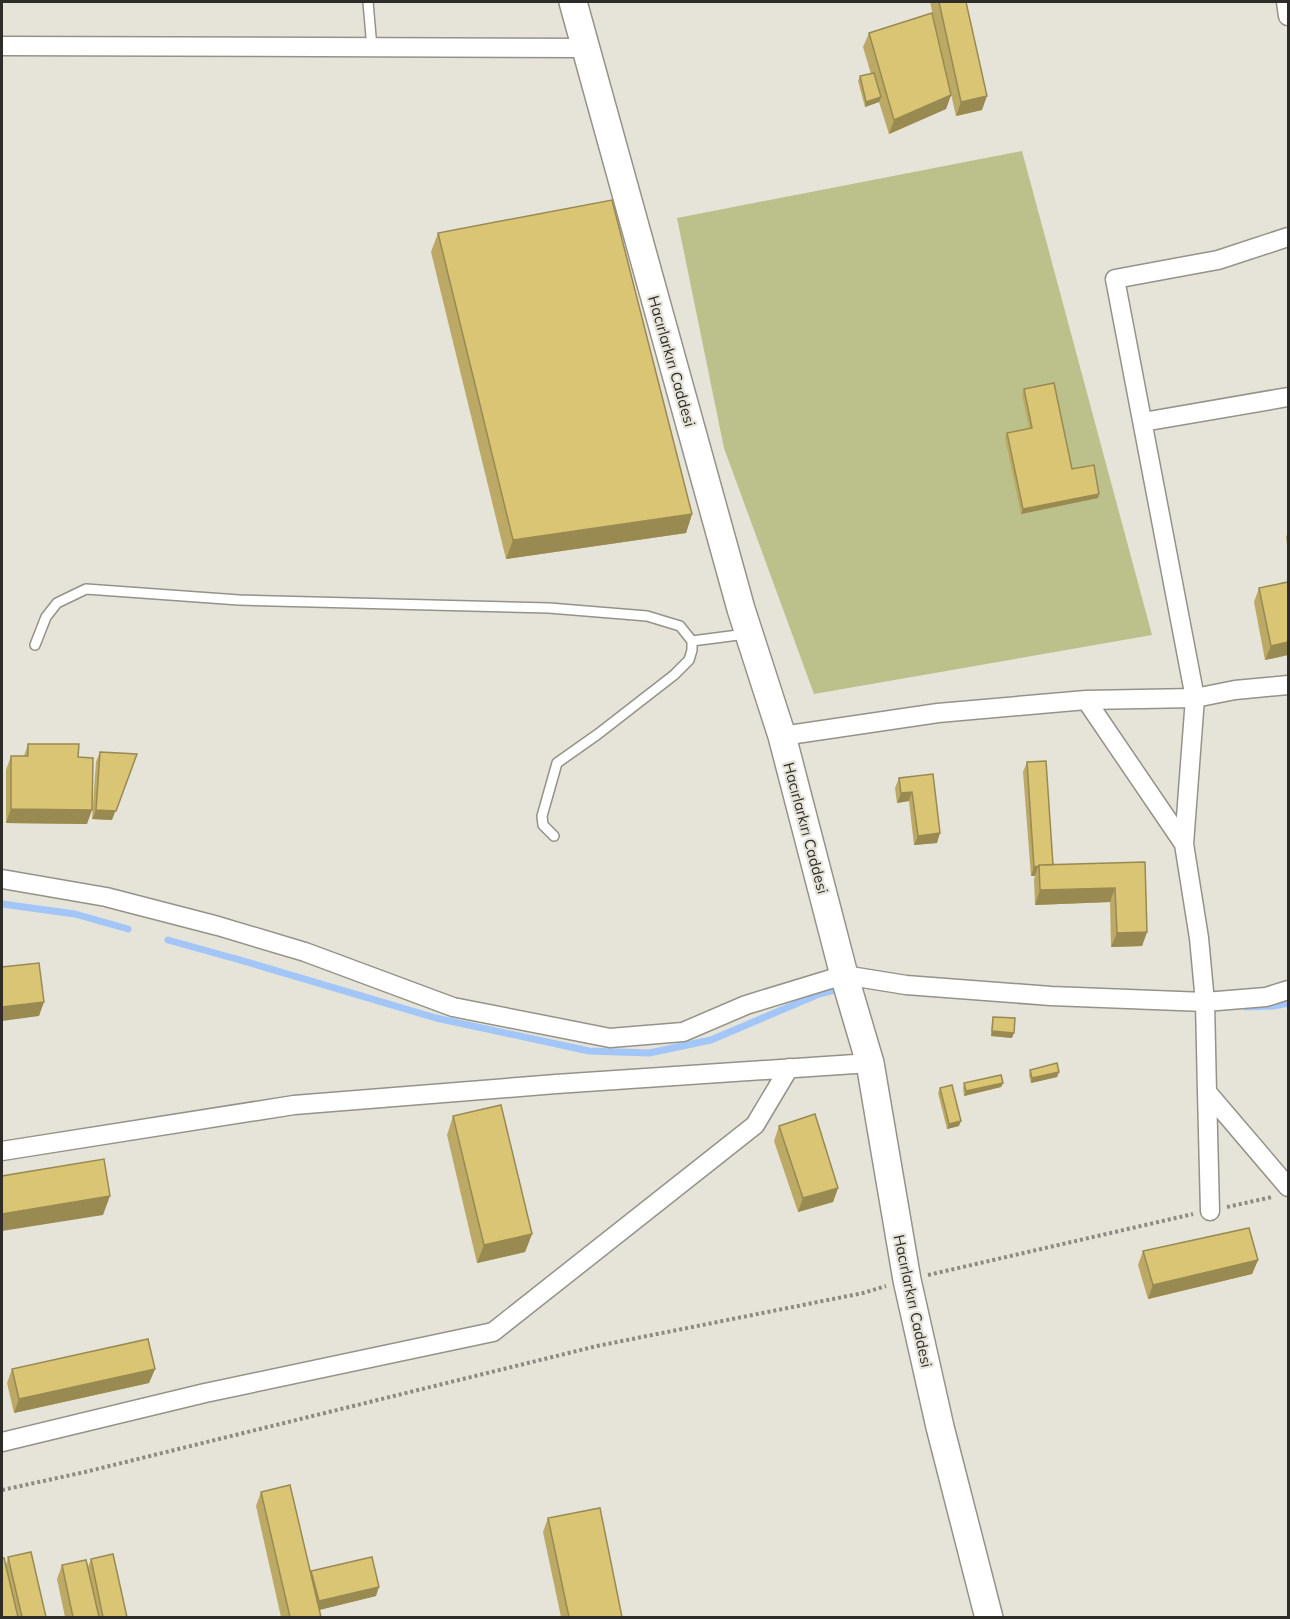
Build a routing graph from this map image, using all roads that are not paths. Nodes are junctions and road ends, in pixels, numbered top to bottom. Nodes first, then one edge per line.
1 (368, 2) edge
2 (573, 2) edge
3 (1286, 2) edge
4 (1288, 16) edge
5 (2, 46) edge
6 (372, 48) junction
7 (584, 48) junction
8 (1288, 237) edge
9 (1288, 397) edge
10 (1143, 422) junction
11 (749, 633) junction
12 (692, 641) junction
13 (35, 645) dead end
14 (1288, 685) edge
15 (1195, 698) junction
16 (1086, 700) junction
17 (782, 736) junction
18 (554, 836) dead end
19 (1184, 844) junction
20 (2, 879) edge
21 (844, 975) junction
22 (1288, 990) edge
23 (1205, 1002) junction
24 (870, 1063) junction
25 (789, 1068) junction
26 (1207, 1092) junction
27 (2, 1151) edge
28 (1283, 1191) edge
29 (1210, 1210) road end
30 (2, 1442) edge
31 (988, 1617) edge

1 - 6 lane
2 - 7 street, Hacırlarkırı Caddesi
3 - 4 street
5 - 6 street
6 - 7 street
7 - 11 street, Hacırlarkırı Caddesi
8 - 10 street
9 - 10 street
10 - 15 street
11 - 12 lane
11 - 17 street, Hacırlarkırı Caddesi
12 - 13 lane
12 - 18 lane
14 - 15 street
15 - 16 street
15 - 19 street
16 - 17 street
16 - 19 street
17 - 21 street, Hacırlarkırı Caddesi
19 - 23 street
20 - 21 street
21 - 23 street
21 - 24 street, Hacırlarkırı Caddesi
22 - 23 street
23 - 26 street
24 - 25 street
24 - 31 street, Hacırlarkırı Caddesi
25 - 27 street
25 - 30 street
26 - 28 street
26 - 29 street

